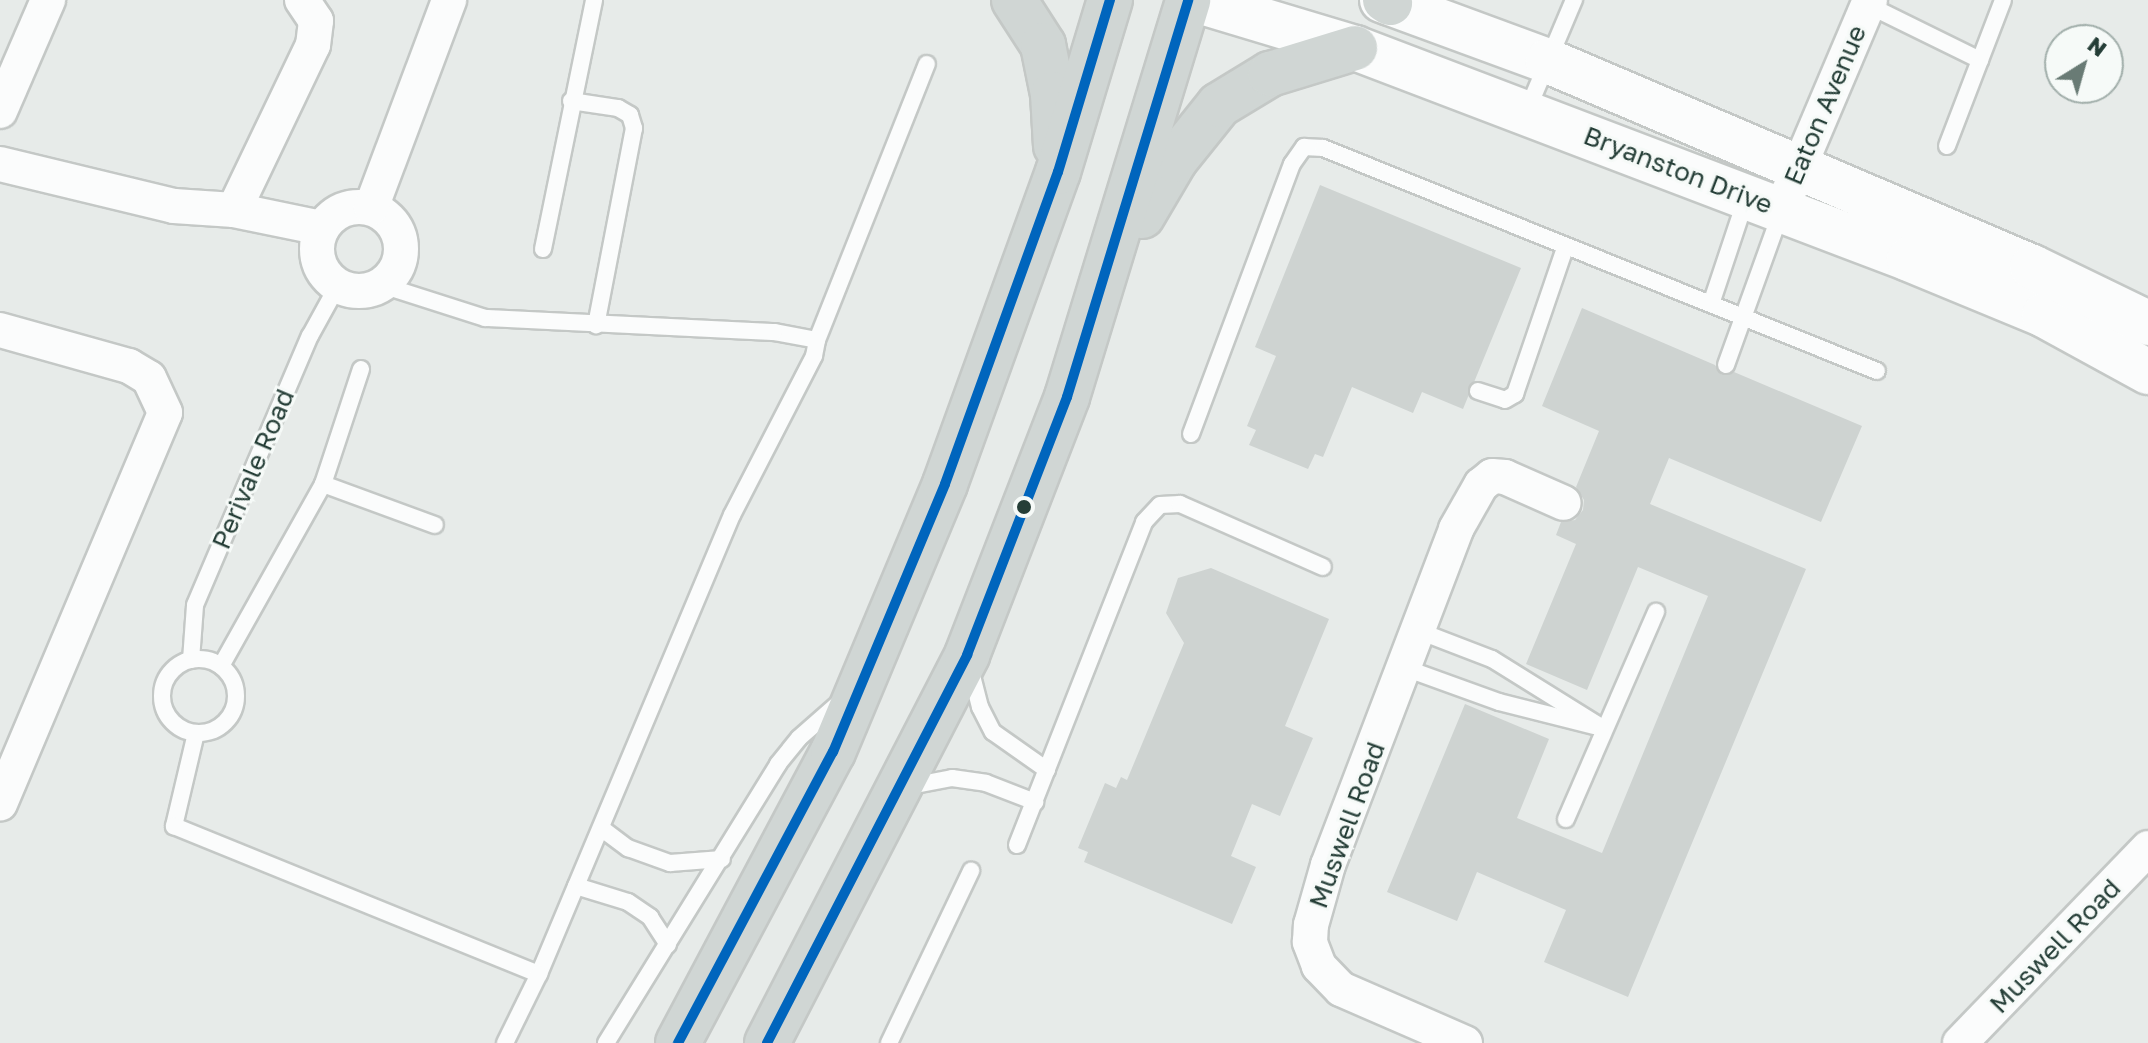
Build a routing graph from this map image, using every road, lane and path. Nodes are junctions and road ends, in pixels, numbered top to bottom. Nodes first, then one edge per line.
1 (48, 0) edge
2 (302, 0) edge
3 (449, 0) edge
4 (594, 0) edge
5 (1014, 0) edge
6 (1110, 0) edge
7 (1188, 0) edge
8 (1195, 0) edge
9 (1574, 0) edge
10 (2003, 0) edge
11 (1386, 1) edge
12 (1869, 2) edge
13 (1355, 48) junction
14 (1980, 60) junction
15 (1548, 61) junction
16 (927, 64) dead end
17 (571, 101) junction
18 (0, 111) edge
19 (1527, 111) junction
20 (1947, 146) dead end
21 (0, 164) edge
22 (1798, 167) junction
23 (1058, 172) junction
24 (1764, 204) junction
25 (371, 208) junction
26 (234, 210) junction
27 (322, 228) junction
28 (1565, 248) junction
29 (543, 249) dead end
30 (1106, 281) junction
31 (338, 285) junction
32 (382, 285) junction
33 (1711, 304) junction
34 (1744, 317) junction
35 (2148, 323) edge
36 (596, 325) junction
37 (0, 330) edge
38 (817, 340) junction
39 (1726, 365) dead end
40 (361, 369) dead end
41 (1877, 371) dead end
42 (2148, 372) edge
43 (1478, 391) dead end
44 (1191, 434) dead end
45 (323, 484) junction
46 (1564, 503) dead end
47 (435, 525) dead end
48 (1323, 567) dead end
49 (1656, 612) dead end
50 (1419, 631) junction
51 (967, 655) junction
52 (191, 660) junction
53 (221, 666) junction
54 (1405, 668) junction
55 (856, 690) junction
56 (1603, 728) junction
57 (196, 733) junction
58 (1047, 770) junction
59 (901, 789) junction
60 (1035, 802) junction
61 (0, 804) edge
62 (1566, 819) dead end
63 (601, 828) junction
64 (1017, 845) dead end
65 (2148, 848) edge
66 (722, 859) junction
67 (971, 871) dead end
68 (576, 886) junction
69 (668, 945) junction
70 (539, 974) junction
71 (776, 1036) edge
72 (505, 1043) edge
73 (606, 1043) edge
74 (678, 1043) edge
75 (889, 1043) edge
76 (1465, 1043) edge
77 (1960, 1043) edge

1 - 18 street
2 - 26 street
3 - 25 street
4 - 17 lane
5 - 23 main road
6 - 23 main road
7 - 30 main road
8 - 13 main road, Bryanston Drive
9 - 15 lane
10 - 14 lane
11 - 15 main road, Bryanston Drive
12 - 14 lane
12 - 22 street, Eaton Avenue
13 - 19 main road, Bryanston Drive
13 - 30 main road
14 - 20 lane
15 - 19 lane
15 - 22 main road, Bryanston Drive
16 - 38 lane
17 - 29 lane
17 - 36 lane
19 - 24 main road, Bryanston Drive
21 - 26 street
22 - 24 street, Eaton Avenue
22 - 35 main road, Bryanston Drive
23 - 55 main road
24 - 33 lane
24 - 34 lane
24 - 42 main road, Bryanston Drive
25 - 27 street
25 - 32 street
26 - 27 street
27 - 31 street
28 - 33 lane
28 - 43 lane
28 - 44 lane
30 - 51 main road
31 - 32 street
31 - 52 lane, Perivale Road
32 - 36 lane
33 - 34 lane
34 - 39 lane
34 - 41 lane
36 - 38 lane
37 - 61 street
38 - 63 lane
40 - 45 lane
45 - 47 lane
45 - 53 lane
46 - 50 street, Muswell Road
48 - 58 lane
49 - 56 lane
50 - 54 street, Muswell Road
50 - 56 lane
51 - 58 lane
51 - 59 main road
52 - 53 lane
52 - 57 lane
53 - 57 lane
54 - 56 lane
54 - 76 street, Muswell Road
55 - 66 lane
55 - 74 main road
56 - 62 lane
57 - 70 lane
58 - 60 lane
59 - 60 lane
59 - 71 main road
60 - 64 lane
63 - 66 lane
63 - 68 lane
65 - 77 street, Muswell Road
66 - 69 lane
67 - 75 lane
68 - 69 lane
68 - 70 lane
69 - 73 lane
70 - 72 lane

